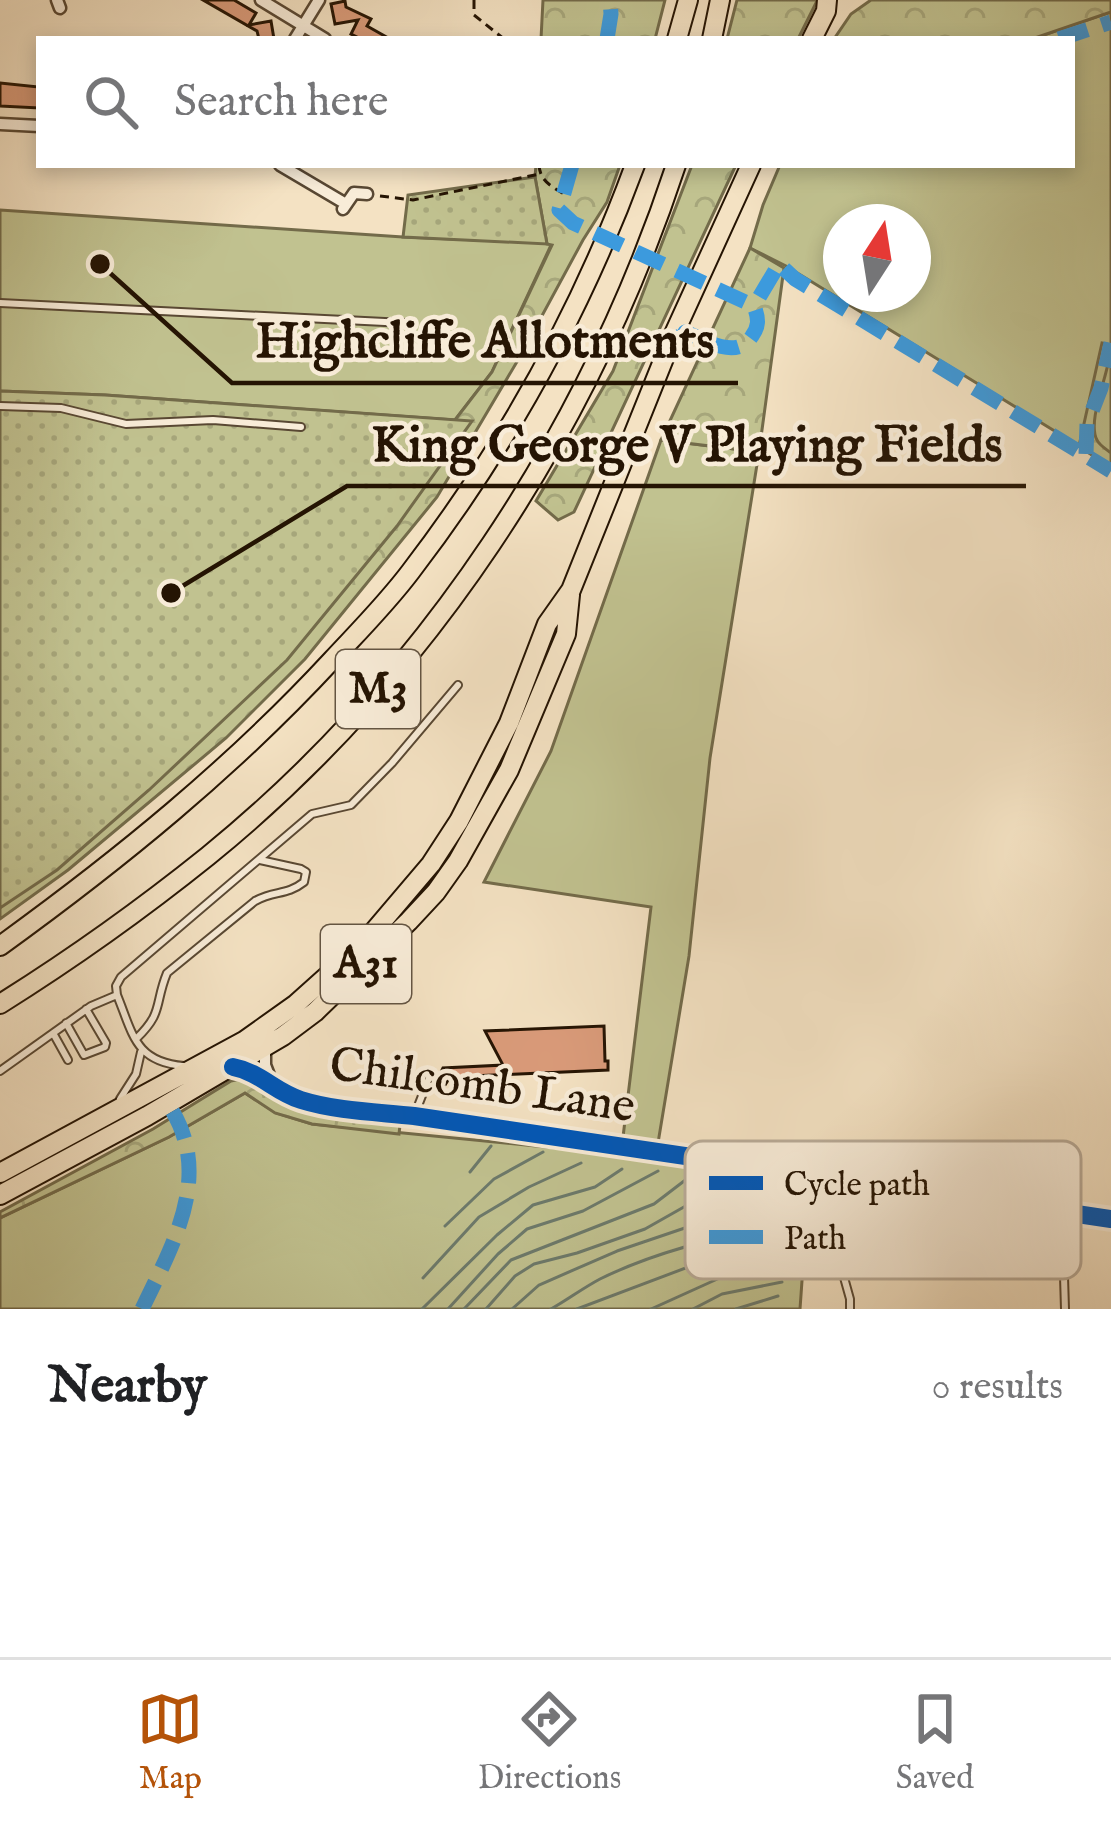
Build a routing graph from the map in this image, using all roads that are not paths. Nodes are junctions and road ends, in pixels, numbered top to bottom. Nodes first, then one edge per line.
1 (261, 0) edge
2 (319, 0) edge
3 (688, 0) edge
4 (720, 0) edge
5 (830, 4) edge
6 (304, 26) junction
7 (297, 36) edge
8 (320, 36) edge
9 (678, 36) edge
10 (713, 36) edge
11 (814, 36) edge
12 (0, 124) edge
13 (36, 126) edge
14 (285, 168) edge
15 (634, 168) edge
16 (675, 168) edge
17 (750, 168) edge
18 (367, 194) road end
19 (0, 303) edge
20 (405, 323) dead end
21 (0, 406) edge
22 (301, 427) dead end
23 (571, 590) junction
24 (458, 685) dead end
25 (260, 860) junction
26 (0, 946) edge
27 (117, 995) junction
28 (0, 1004) edge
29 (86, 1010) junction
30 (66, 1024) junction
31 (53, 1033) junction
32 (136, 1039) junction
33 (266, 1048) junction
34 (141, 1052) junction
35 (68, 1060) dead end
36 (197, 1067) junction
37 (233, 1067) junction
38 (0, 1071) edge
39 (431, 1073) dead end
40 (273, 1086) junction
41 (106, 1116) junction
42 (414, 1116) junction
43 (685, 1155) edge
44 (0, 1173) edge
45 (0, 1195) edge
46 (1081, 1214) edge
47 (1111, 1219) edge
48 (845, 1279) edge
49 (1064, 1279) edge
50 (850, 1309) edge
51 (1065, 1309) edge

1 - 6 street
2 - 6 street
3 - 9 highway
4 - 10 highway
5 - 11 highway
6 - 7 street
6 - 8 street
12 - 13 street
14 - 18 street
15 - 26 highway, M3
16 - 28 highway, M3
17 - 23 highway, A31
19 - 20 lane
21 - 22 lane
23 - 33 highway, A31
23 - 36 highway, A31
24 - 25 lane
25 - 27 lane
25 - 32 lane
27 - 29 lane
27 - 32 lane
29 - 30 lane
29 - 30 lane
30 - 31 lane
31 - 35 lane
31 - 38 lane
32 - 34 lane
33 - 37 highway, A31
33 - 40 street, Chilcomb Lane
34 - 36 lane
34 - 41 lane
36 - 41 highway, A31
37 - 40 street, Chilcomb Lane
37 - 45 highway, A31
39 - 42 lane
40 - 42 street, Chilcomb Lane
41 - 44 highway, A31
42 - 43 street, Chilcomb Lane
46 - 47 street, Chilcomb Lane
48 - 50 lane
49 - 51 lane

